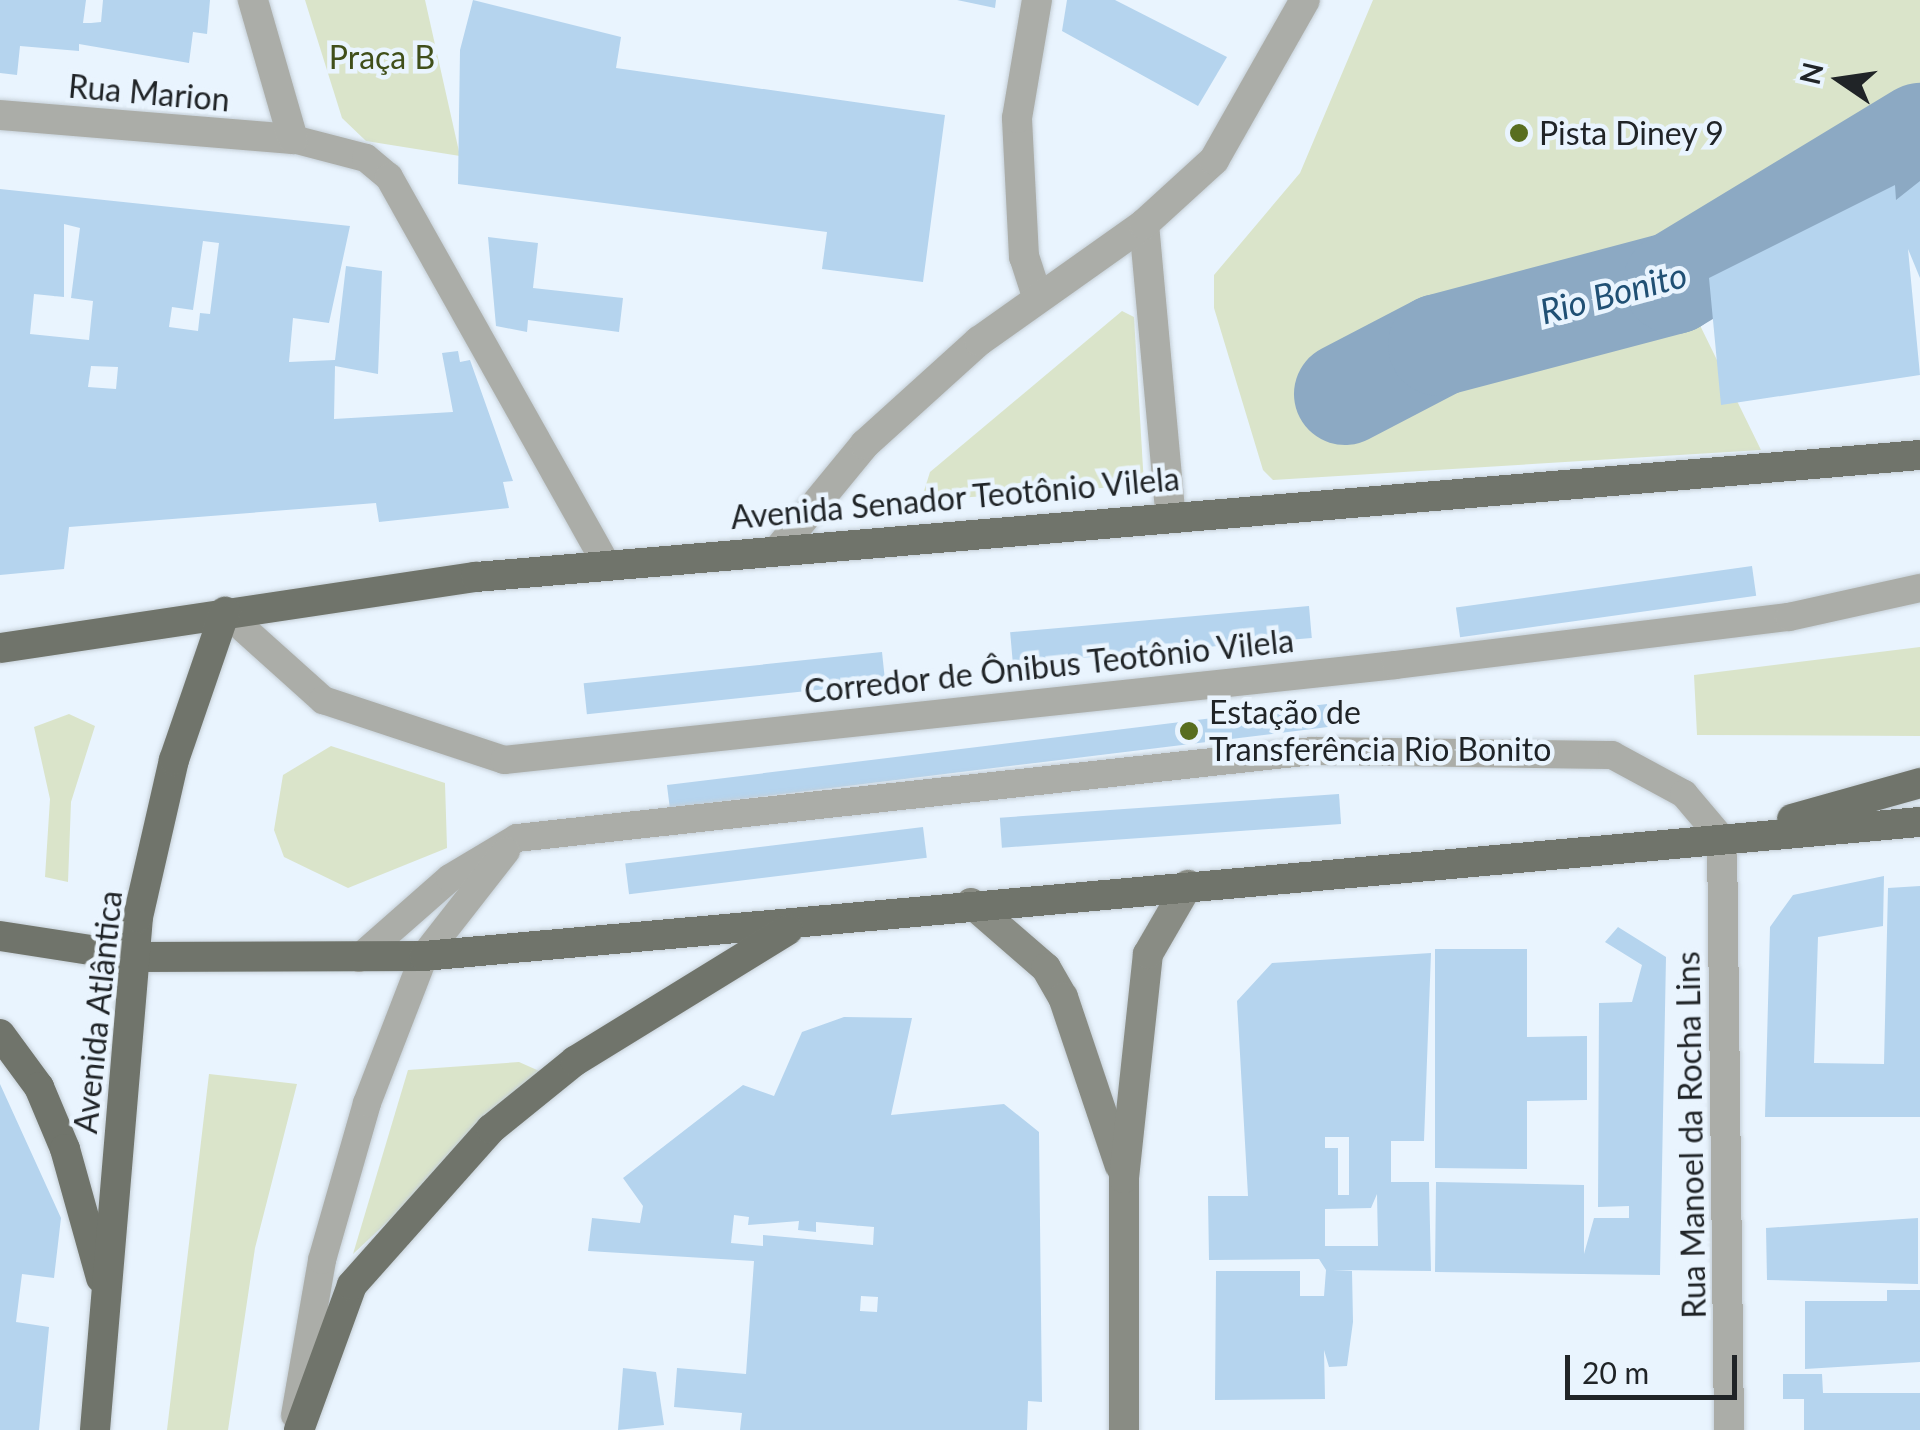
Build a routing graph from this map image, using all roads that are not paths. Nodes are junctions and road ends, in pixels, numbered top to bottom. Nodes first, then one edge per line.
1 (253, 0) edge
2 (1037, 0) edge
3 (1305, 0) edge
4 (0, 115) edge
5 (292, 139) junction
6 (1144, 224) junction
7 (1036, 293) junction
8 (1920, 455) edge
9 (1170, 512) junction
10 (778, 550) junction
11 (606, 566) junction
12 (1920, 588) edge
13 (225, 612) junction
14 (0, 648) edge
15 (1920, 783) edge
16 (1920, 822) edge
17 (517, 838) junction
18 (1722, 839) junction
19 (1188, 885) junction
20 (971, 903) junction
21 (797, 924) junction
22 (0, 936) edge
23 (424, 956) junction
24 (136, 957) junction
25 (359, 958) junction
26 (0, 1034) edge
27 (1124, 1178) junction
28 (108, 1302) junction
29 (95, 1430) edge
30 (296, 1430) edge
31 (1124, 1430) edge
32 (1729, 1430) edge

1 - 5 street
2 - 7 street
3 - 6 street
4 - 5 street, Rua Marion
5 - 11 lane
6 - 7 street
6 - 9 street
7 - 10 street
8 - 9 main road, Avenida Senador Teotônio Vilela
9 - 10 main road, Avenida Senador Teotônio Vilela
10 - 11 main road, Avenida Senador Teotônio Vilela
11 - 13 main road, Avenida Senador Teotônio Vilela
12 - 13 lane, Corredor de Ônibus Teotônio Vilela
13 - 14 main road, Avenida Senador Teotônio Vilela
13 - 24 main road, Avenida Atlântica
15 - 18 main road
16 - 18 main road
17 - 18 lane
17 - 23 lane
17 - 25 lane
18 - 19 main road
18 - 32 street, Rua Manoel da Rocha Lins
19 - 20 main road
19 - 27 main road
20 - 21 main road
20 - 27 main road
21 - 23 main road
21 - 30 main road
22 - 24 main road
23 - 25 main road
23 - 30 lane
24 - 25 main road
24 - 28 main road, Avenida Atlântica
26 - 28 main road
27 - 31 main road
28 - 29 main road, Avenida Atlântica

